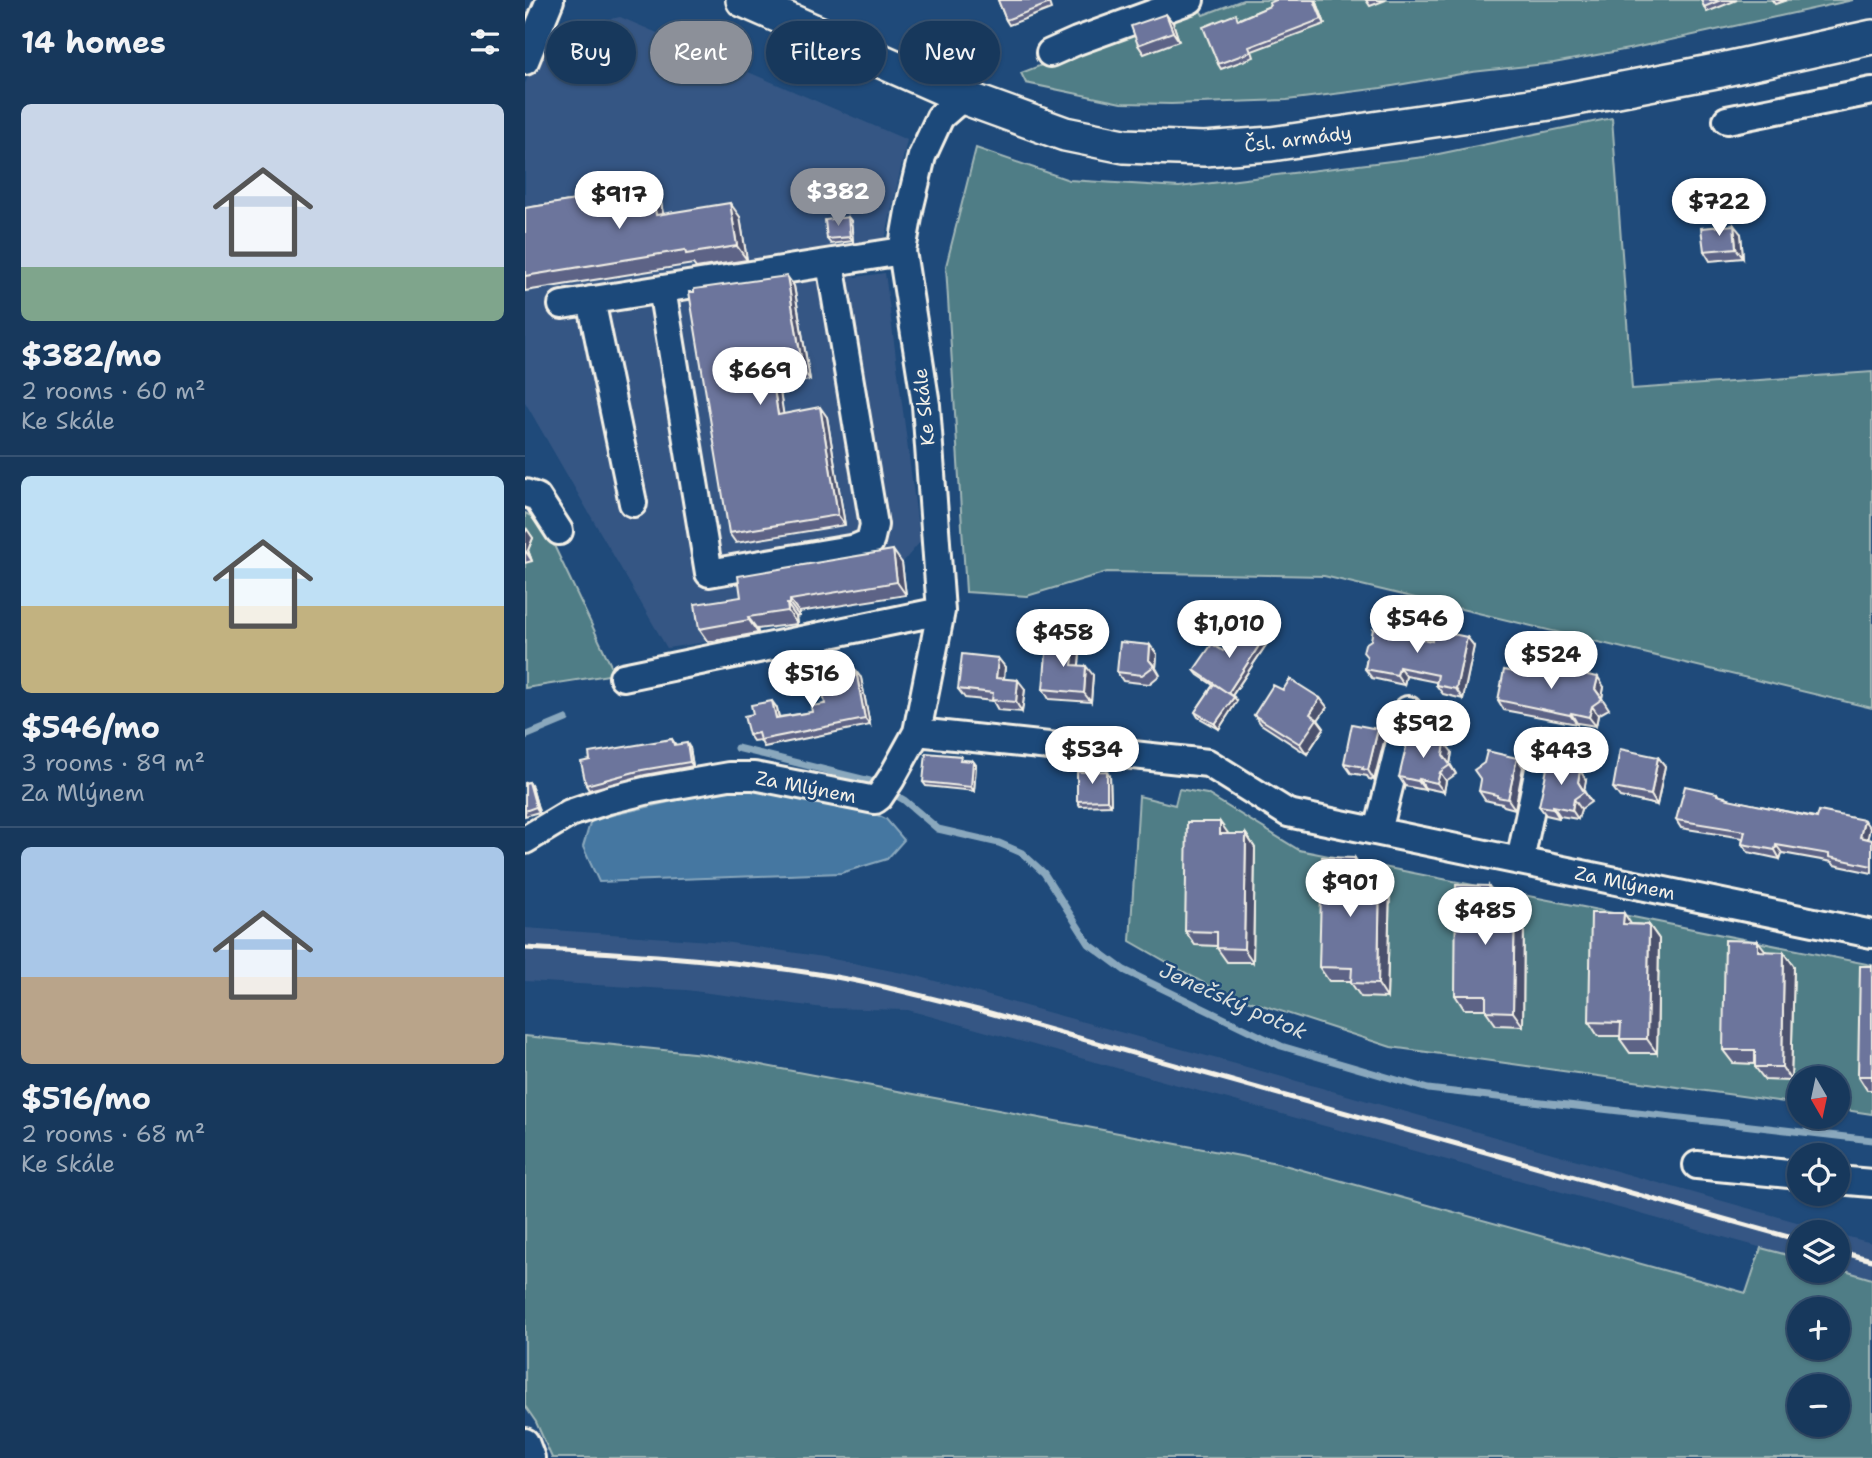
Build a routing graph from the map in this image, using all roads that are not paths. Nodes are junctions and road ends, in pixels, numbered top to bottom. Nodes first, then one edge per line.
1 (550, 0) edge
2 (743, 0) edge
3 (1190, 0) edge
4 (1872, 37) edge
5 (1050, 53) dead end
6 (525, 61) edge
7 (1872, 91) edge
8 (963, 97) junction
9 (1727, 120) dead end
10 (902, 251) junction
11 (830, 263) junction
12 (662, 289) junction
13 (591, 300) junction
14 (562, 305) dead end
15 (525, 493) edge
16 (633, 503) dead end
17 (559, 531) dead end
18 (941, 611) junction
19 (623, 677) dead end
20 (1408, 710) dead end
21 (917, 732) junction
22 (1545, 740) dead end
23 (1378, 831) junction
24 (525, 840) edge
25 (1520, 861) junction
26 (1872, 934) edge
27 (1697, 1165) dead end
28 (1787, 1174) edge
29 (1850, 1181) edge
30 (1872, 1183) edge
31 (525, 1442) edge
32 (531, 1458) edge

1 - 6 street
2 - 8 main road, Čsl. armády
3 - 5 street
4 - 8 main road, Čsl. armády
7 - 9 street
8 - 10 street, Ke Skále
10 - 11 street
10 - 18 street, Ke Skále
11 - 12 street
11 - 12 street
12 - 13 street
13 - 14 street
13 - 16 street
15 - 17 street
18 - 19 street
18 - 21 street, Ke Skále
20 - 23 street
21 - 23 street, Za Mlýnem
21 - 24 street, Za Mlýnem
22 - 25 street
23 - 25 street, Za Mlýnem
25 - 26 street, Za Mlýnem
27 - 28 street
29 - 30 street
31 - 32 street

